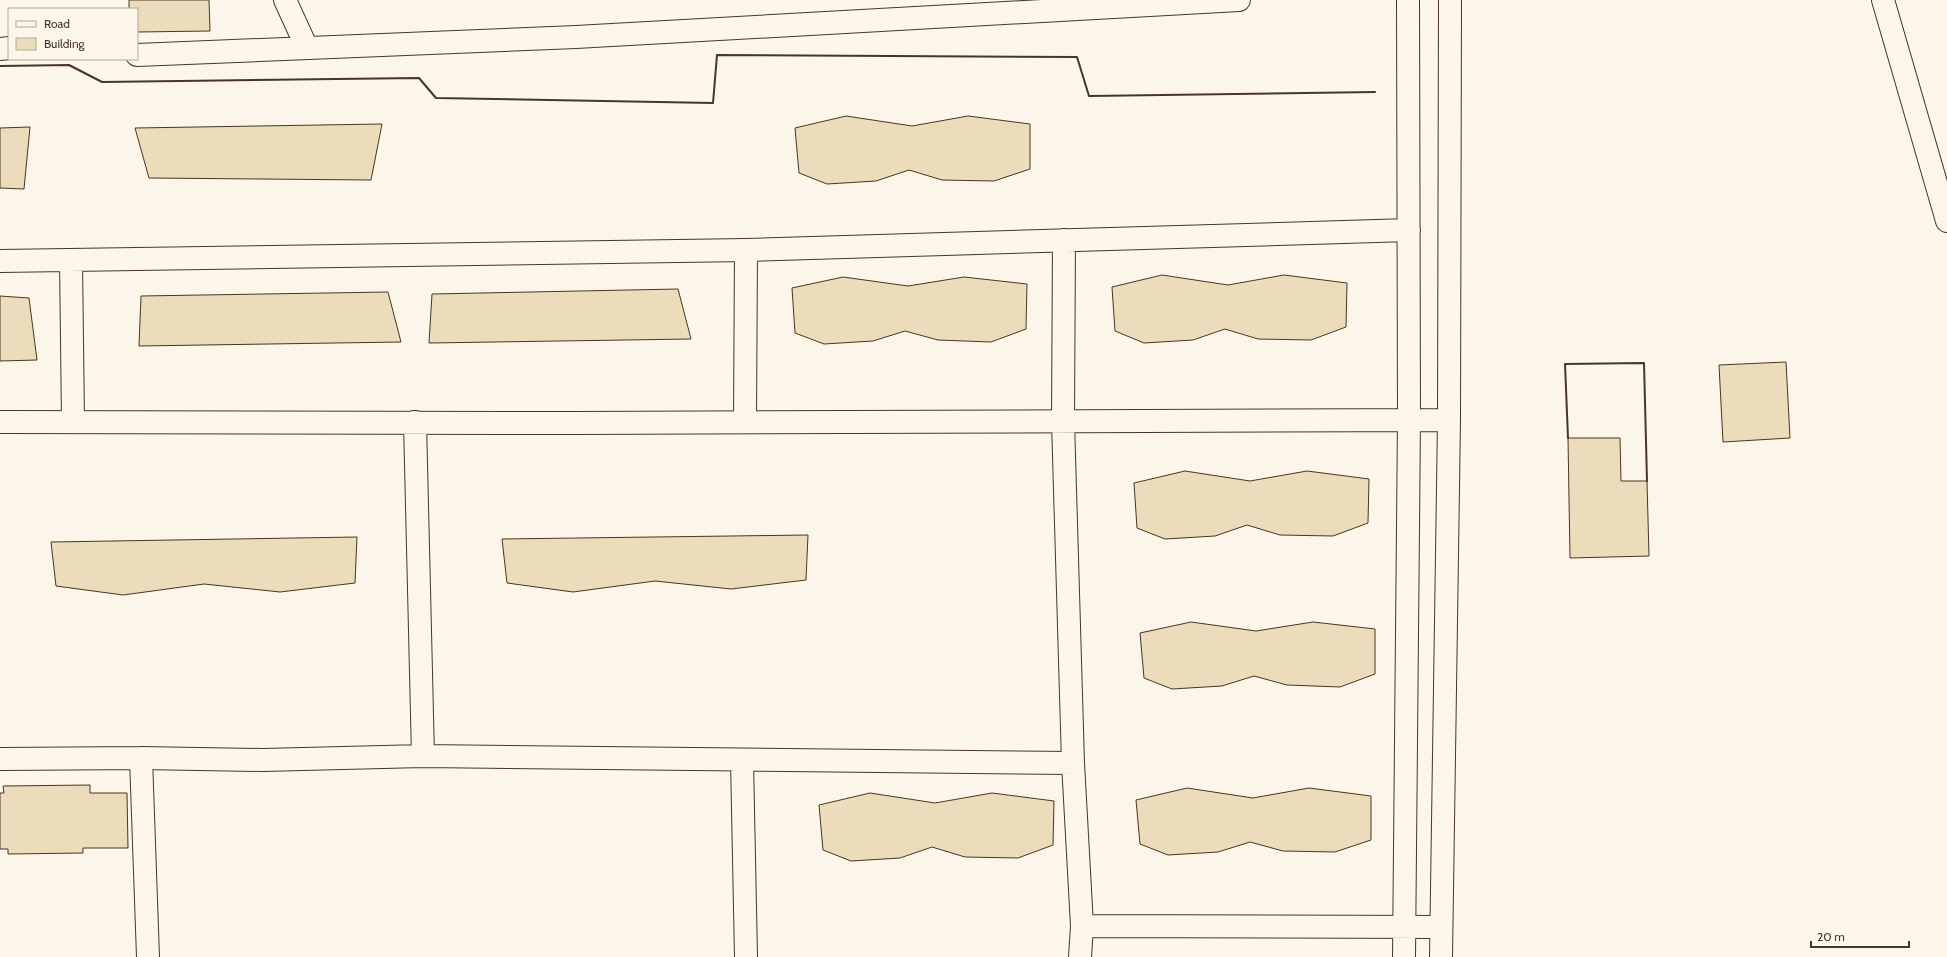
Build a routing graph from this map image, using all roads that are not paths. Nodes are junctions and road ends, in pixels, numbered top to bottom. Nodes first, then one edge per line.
1 (285, 0) edge
2 (1239, 0) edge
3 (1408, 0) edge
4 (1450, 0) edge
5 (1883, 0) edge
6 (307, 48) junction
7 (138, 55) edge
8 (1947, 221) edge
9 (1409, 230) junction
10 (1064, 240) junction
11 (746, 250) junction
12 (71, 260) junction
13 (0, 261) edge
14 (1409, 419) junction
15 (1449, 420) junction
16 (1063, 421) junction
17 (0, 422) edge
18 (74, 422) junction
19 (415, 422) junction
20 (744, 422) junction
21 (423, 756) junction
22 (141, 758) junction
23 (0, 759) edge
24 (742, 760) junction
25 (1073, 763) junction
26 (1082, 926) junction
27 (1405, 927) junction
28 (1441, 927) junction
29 (148, 957) edge
30 (746, 957) edge
31 (1080, 957) edge
32 (1404, 957) edge
33 (1441, 957) edge

1 - 6 street
2 - 6 street
3 - 9 street
4 - 15 street
5 - 8 street
6 - 7 street
9 - 10 street
9 - 14 street
10 - 11 street
10 - 16 street
11 - 12 street
11 - 20 street
12 - 13 street
12 - 18 street
14 - 15 street
14 - 16 street
14 - 27 street
15 - 28 street
16 - 20 street
16 - 25 street
17 - 18 street
18 - 19 street
19 - 20 street
19 - 21 street
21 - 22 street
21 - 24 street
22 - 23 street
22 - 29 street
24 - 25 street
24 - 30 street
25 - 26 street
26 - 27 street
26 - 31 street
27 - 28 street
27 - 32 street
28 - 33 street

